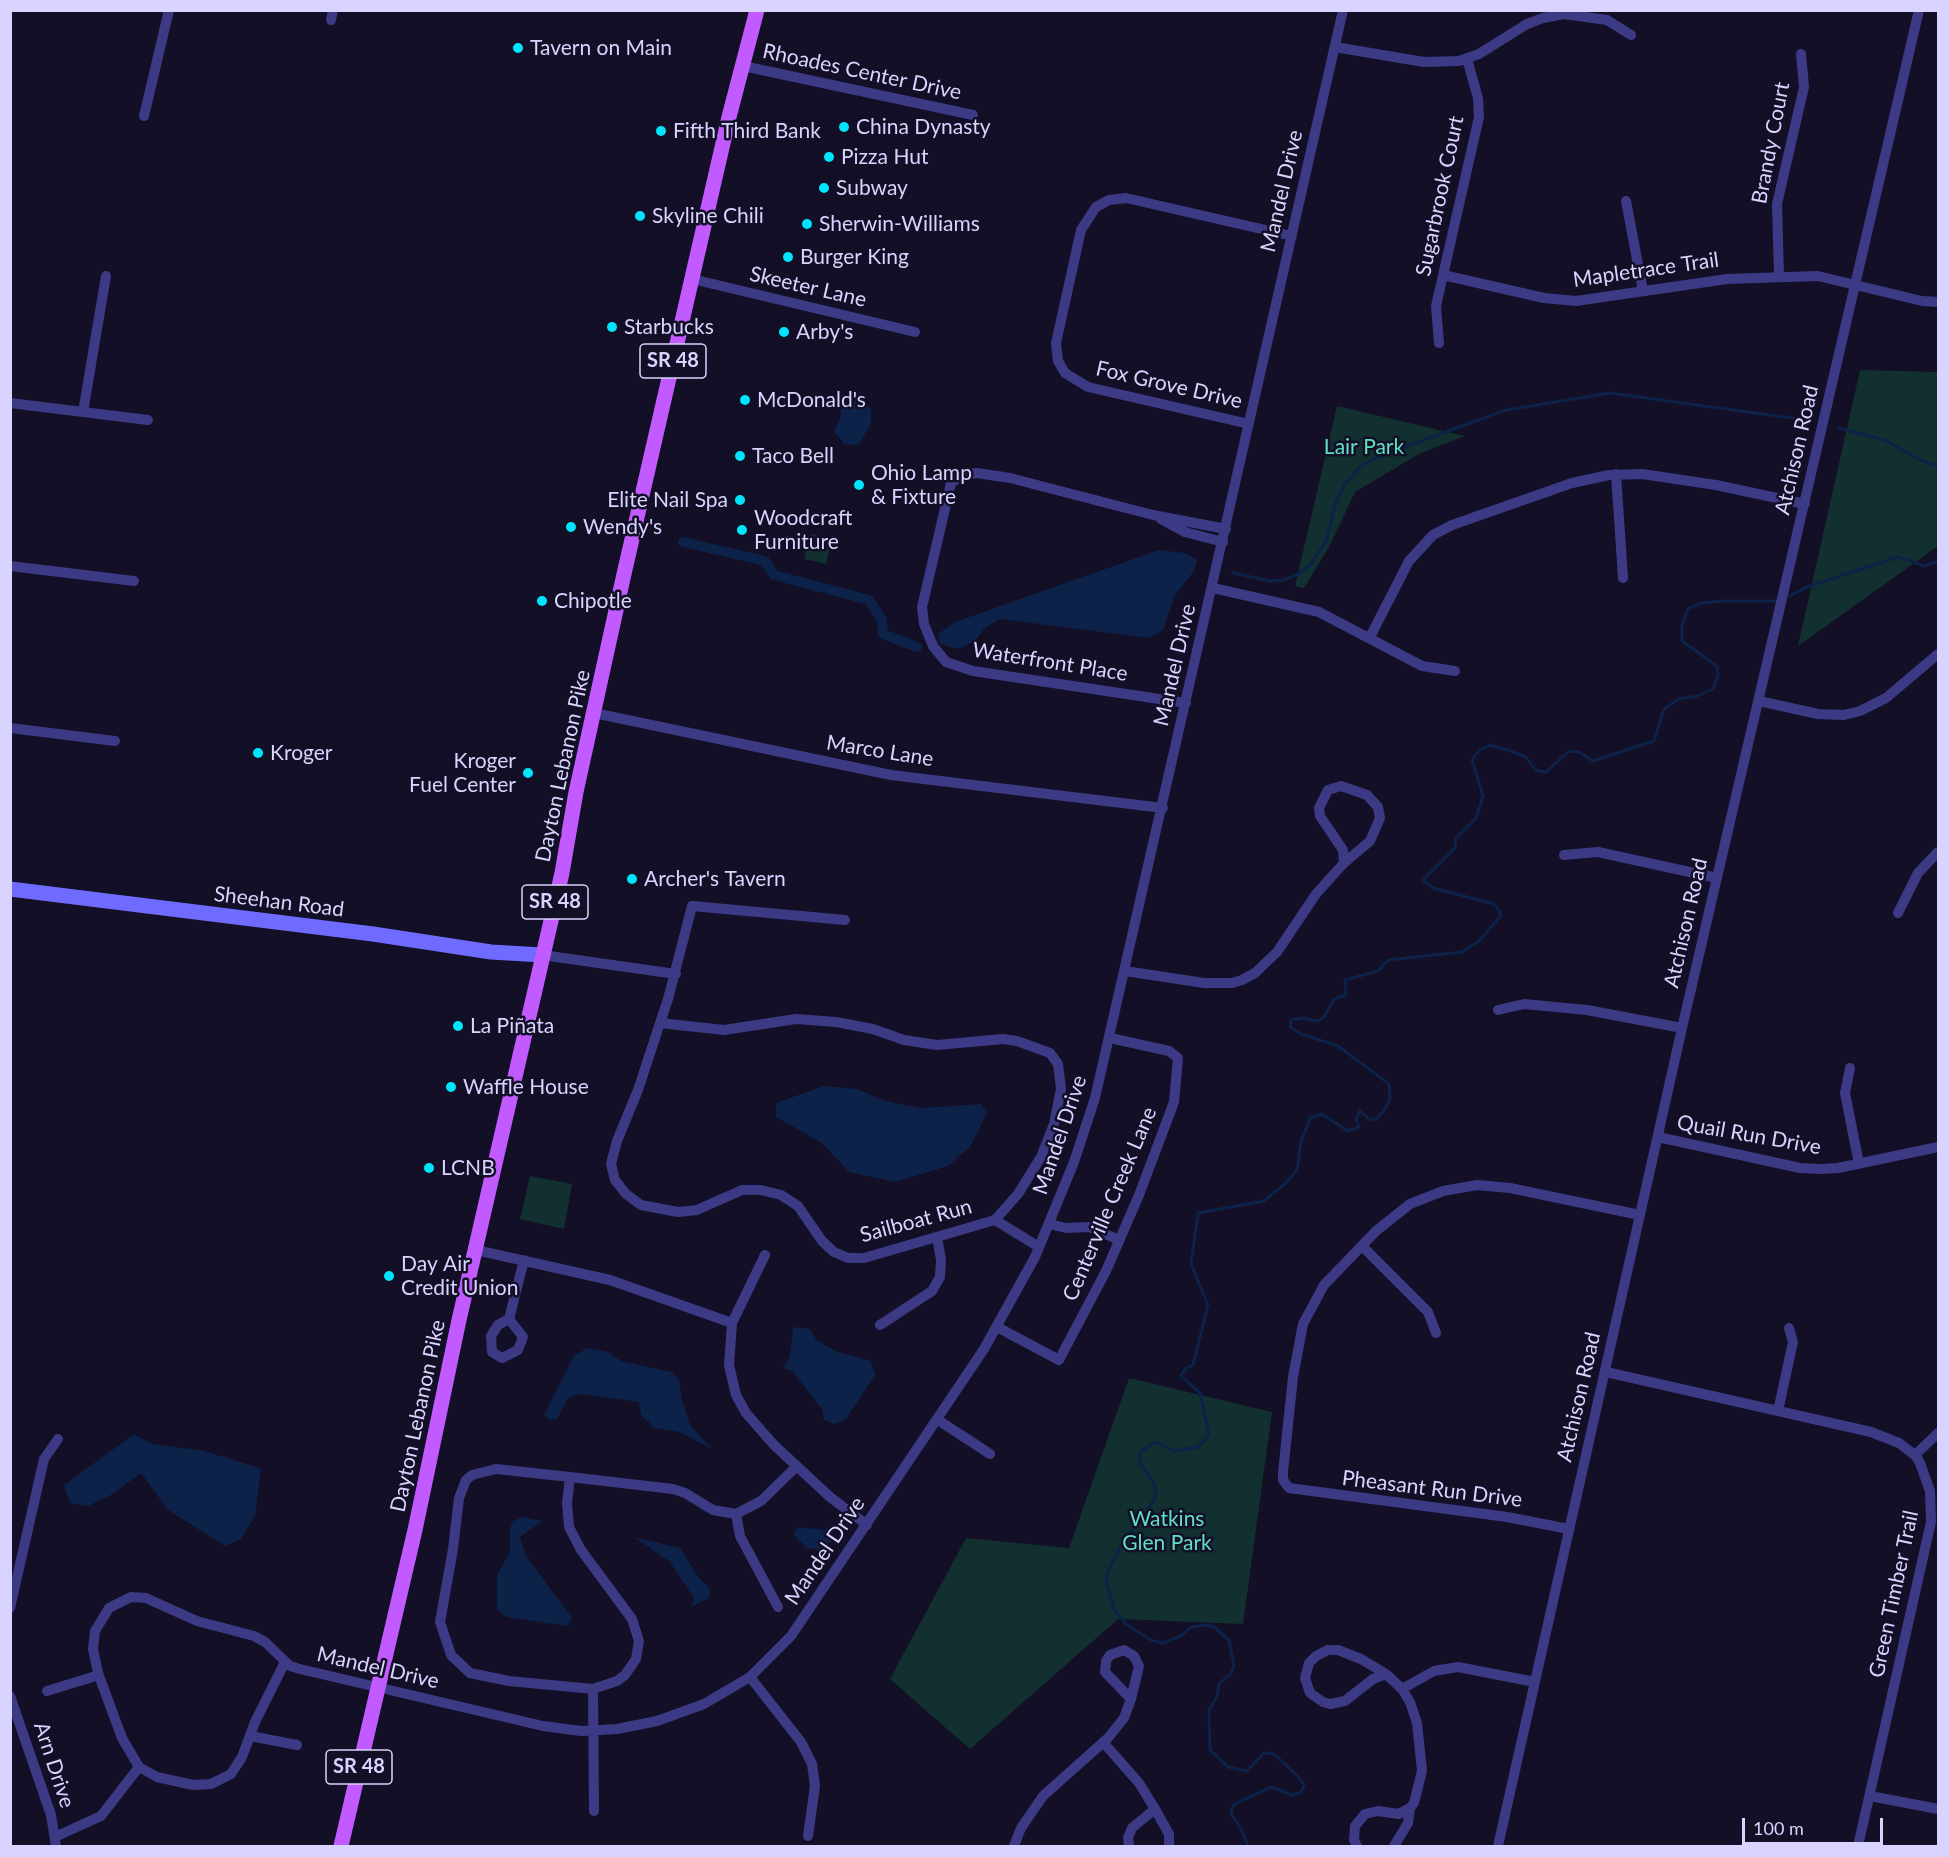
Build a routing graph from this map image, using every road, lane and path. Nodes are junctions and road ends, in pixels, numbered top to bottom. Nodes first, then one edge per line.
1 (169, 10) edge
2 (757, 10) edge
3 (1343, 10) edge
4 (1919, 10) edge
5 (1631, 35) dead end
6 (1335, 47) junction
7 (1801, 54) dead end
8 (1467, 58) junction
9 (742, 66) junction
10 (973, 115) dead end
11 (144, 116) dead end
12 (1626, 201) dead end
13 (1292, 236) junction
14 (1443, 275) junction
15 (106, 276) dead end
16 (1779, 277) junction
17 (692, 279) junction
18 (1856, 283) junction
19 (1643, 291) junction
20 (1938, 302) edge
21 (915, 332) dead end
22 (1439, 343) dead end
23 (10, 403) edge
24 (83, 412) junction
25 (148, 420) dead end
26 (1249, 424) junction
27 (1616, 474) junction
28 (1804, 504) junction
29 (1153, 515) junction
30 (1226, 529) junction
31 (1223, 542) junction
32 (10, 566) edge
33 (1623, 578) dead end
34 (134, 581) dead end
35 (1213, 588) junction
36 (1370, 637) junction
37 (1938, 654) edge
38 (1455, 671) dead end
39 (1759, 700) junction
40 (1186, 704) junction
41 (594, 713) junction
42 (10, 728) edge
43 (115, 741) dead end
44 (1162, 808) junction
45 (1938, 852) edge
46 (1564, 855) dead end
47 (1344, 863) junction
48 (1717, 878) junction
49 (10, 890) edge
50 (1898, 913) dead end
51 (845, 920) dead end
52 (542, 955) junction
53 (1125, 971) junction
54 (676, 974) junction
55 (1498, 1010) dead end
56 (660, 1023) junction
57 (1682, 1028) junction
58 (1110, 1038) junction
59 (1850, 1068) dead end
60 (1658, 1137) junction
61 (1938, 1147) edge
62 (1859, 1164) junction
63 (1640, 1215) junction
64 (995, 1220) junction
65 (1049, 1224) junction
66 (937, 1236) junction
67 (1119, 1240) junction
68 (1362, 1246) junction
69 (1039, 1247) junction
70 (476, 1250) junction
71 (765, 1255) dead end
72 (524, 1260) junction
73 (509, 1319) dead end
74 (732, 1323) junction
75 (880, 1325) dead end
76 (997, 1327) junction
77 (1789, 1328) dead end
78 (1436, 1332) dead end
79 (1606, 1372) junction
80 (1778, 1411) junction
81 (938, 1420) junction
82 (1938, 1433) edge
83 (58, 1439) dead end
84 (990, 1454) dead end
85 (1914, 1455) junction
86 (797, 1466) junction
87 (570, 1477) junction
88 (736, 1515) junction
89 (867, 1525) junction
90 (1569, 1529) junction
91 (778, 1607) dead end
92 (10, 1608) edge
93 (285, 1662) junction
94 (1386, 1674) junction
95 (99, 1675) junction
96 (750, 1677) junction
97 (1535, 1682) junction
98 (377, 1688) junction
99 (593, 1689) junction
100 (1402, 1689) junction
101 (47, 1691) dead end
102 (10, 1696) edge
103 (1131, 1699) dead end
104 (594, 1731) junction
105 (250, 1736) junction
106 (1103, 1742) junction
107 (297, 1745) dead end
108 (139, 1767) junction
109 (1870, 1796) junction
110 (1410, 1808) junction
111 (1155, 1809) junction
112 (1938, 1809) edge
113 (594, 1811) dead end
114 (808, 1836) dead end
115 (55, 1842) edge
116 (341, 1846) edge
117 (1014, 1846) edge
118 (1129, 1846) edge
119 (1169, 1846) edge
120 (1357, 1846) edge
121 (1394, 1846) edge
122 (1498, 1846) edge
123 (1858, 1846) edge

1 - 11 street
2 - 9 main road, Dayton Lebanon Pike / SR 48
3 - 6 street, Mandel Drive
4 - 18 street, Atchison Road
5 - 8 street
6 - 8 street
6 - 13 street, Mandel Drive
7 - 16 street, Brandy Court
8 - 14 street, Sugarbrook Court
9 - 10 street, Rhoades Center Drive
9 - 17 main road, Dayton Lebanon Pike / SR 48
12 - 19 street
13 - 26 street, Mandel Drive
13 - 26 street, Fox Grove Drive
14 - 19 street, Mapletrace Trail
14 - 22 street, Sugarbrook Court
15 - 24 street
16 - 18 street, Mapletrace Trail
16 - 19 street, Mapletrace Trail
17 - 21 street, Skeeter Lane
17 - 41 main road, Dayton Lebanon Pike / SR 48
18 - 20 street, Mapletrace Trail
18 - 28 street, Atchison Road
23 - 24 street
24 - 25 street
26 - 30 street, Mandel Drive
27 - 28 street
27 - 33 street
27 - 36 street
28 - 39 street, Atchison Road
29 - 30 street, Waterfront Place
29 - 31 street, Waterfront Place
29 - 40 street, Waterfront Place
30 - 31 street, Mandel Drive
31 - 35 street, Mandel Drive
32 - 34 street
35 - 36 street
35 - 40 street, Mandel Drive
36 - 38 street
37 - 39 street
39 - 48 street, Atchison Road
40 - 44 street, Mandel Drive
41 - 44 street, Marco Lane
41 - 52 main road, Dayton Lebanon Pike / SR 48
42 - 43 street
44 - 53 street, Mandel Drive
45 - 50 street
46 - 48 street
47 - 47 street
47 - 53 street
48 - 57 street, Atchison Road
49 - 52 street, Sheehan Road
51 - 54 street, Sailboat Run
52 - 54 street
52 - 70 main road, Dayton Lebanon Pike / SR 48
53 - 58 street, Mandel Drive
54 - 56 street, Sailboat Run
55 - 57 street
56 - 64 street, Sailboat Run
56 - 66 street, Sailboat Run
57 - 60 street, Atchison Road
58 - 65 street, Mandel Drive
58 - 67 street, Centerville Creek Lane
59 - 62 street
60 - 62 street, Quail Run Drive
60 - 63 street, Atchison Road
61 - 62 street, Quail Run Drive
63 - 68 street
63 - 79 street, Atchison Road
64 - 66 street, Sailboat Run
64 - 69 street
65 - 67 street
65 - 69 street, Mandel Drive
66 - 75 street
67 - 76 street, Centerville Creek Lane
68 - 78 street
68 - 90 street, Pheasant Run Drive
69 - 76 street, Mandel Drive
70 - 72 street
70 - 98 main road, Dayton Lebanon Pike / SR 48
71 - 74 street
72 - 73 street
72 - 74 street
74 - 86 street
76 - 81 street, Mandel Drive
77 - 80 street
79 - 80 street
79 - 90 street, Atchison Road
80 - 85 street
81 - 84 street
81 - 89 street, Mandel Drive
82 - 85 street
83 - 92 street
85 - 109 street, Green Timber Trail
86 - 88 street
86 - 89 street
87 - 88 street
87 - 99 street
87 - 99 street
88 - 91 street
89 - 96 street, Mandel Drive
90 - 97 street, Atchison Road
93 - 95 street, Mandel Drive
93 - 98 street, Mandel Drive
93 - 105 street
94 - 94 street
94 - 100 street
95 - 101 street
95 - 108 street
96 - 104 street, Mandel Drive
96 - 114 street
97 - 100 street
97 - 122 street, Atchison Road
98 - 104 street, Mandel Drive
98 - 116 main road, Dayton Lebanon Pike / SR 48
99 - 104 street
100 - 110 street
102 - 115 street, Arn Drive
103 - 106 street
104 - 113 street
105 - 107 street
105 - 108 street
106 - 111 street
106 - 117 street
108 - 115 street
109 - 112 street
109 - 123 street, Green Timber Trail
110 - 120 street
110 - 121 street
111 - 118 street
111 - 119 street

